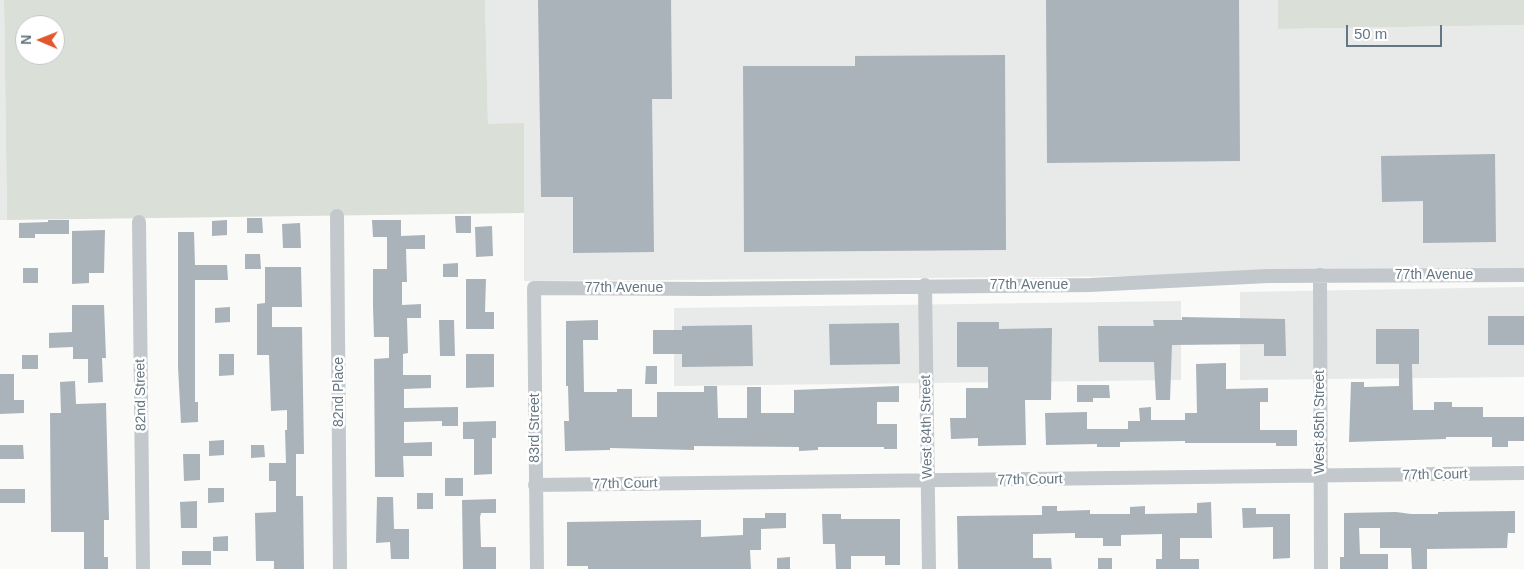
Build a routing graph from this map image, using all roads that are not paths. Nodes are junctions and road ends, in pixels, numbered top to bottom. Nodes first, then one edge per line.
1 (337, 216) dead end
2 (139, 222) dead end
3 (1320, 275) junction
4 (1524, 275) edge
5 (925, 286) junction
6 (534, 288) joint
7 (1524, 473) edge
8 (1320, 476) junction
9 (928, 481) junction
10 (535, 485) junction
11 (143, 569) edge
12 (340, 569) edge
13 (537, 569) edge
14 (929, 569) edge
15 (1321, 569) edge

1 - 12 street, 82nd Place
2 - 11 street, 82nd Street
3 - 4 street, 77th Avenue
3 - 5 street, 77th Avenue
3 - 8 street, West 85th Street
5 - 6 street, 77th Avenue
5 - 9 street, West 84th Street
6 - 10 street, 83rd Street
7 - 8 street, 77th Court
8 - 9 street, 77th Court
8 - 15 street, West 85th Street
9 - 10 street, 77th Court
9 - 14 street, West 84th Street
10 - 13 street, 83rd Street

